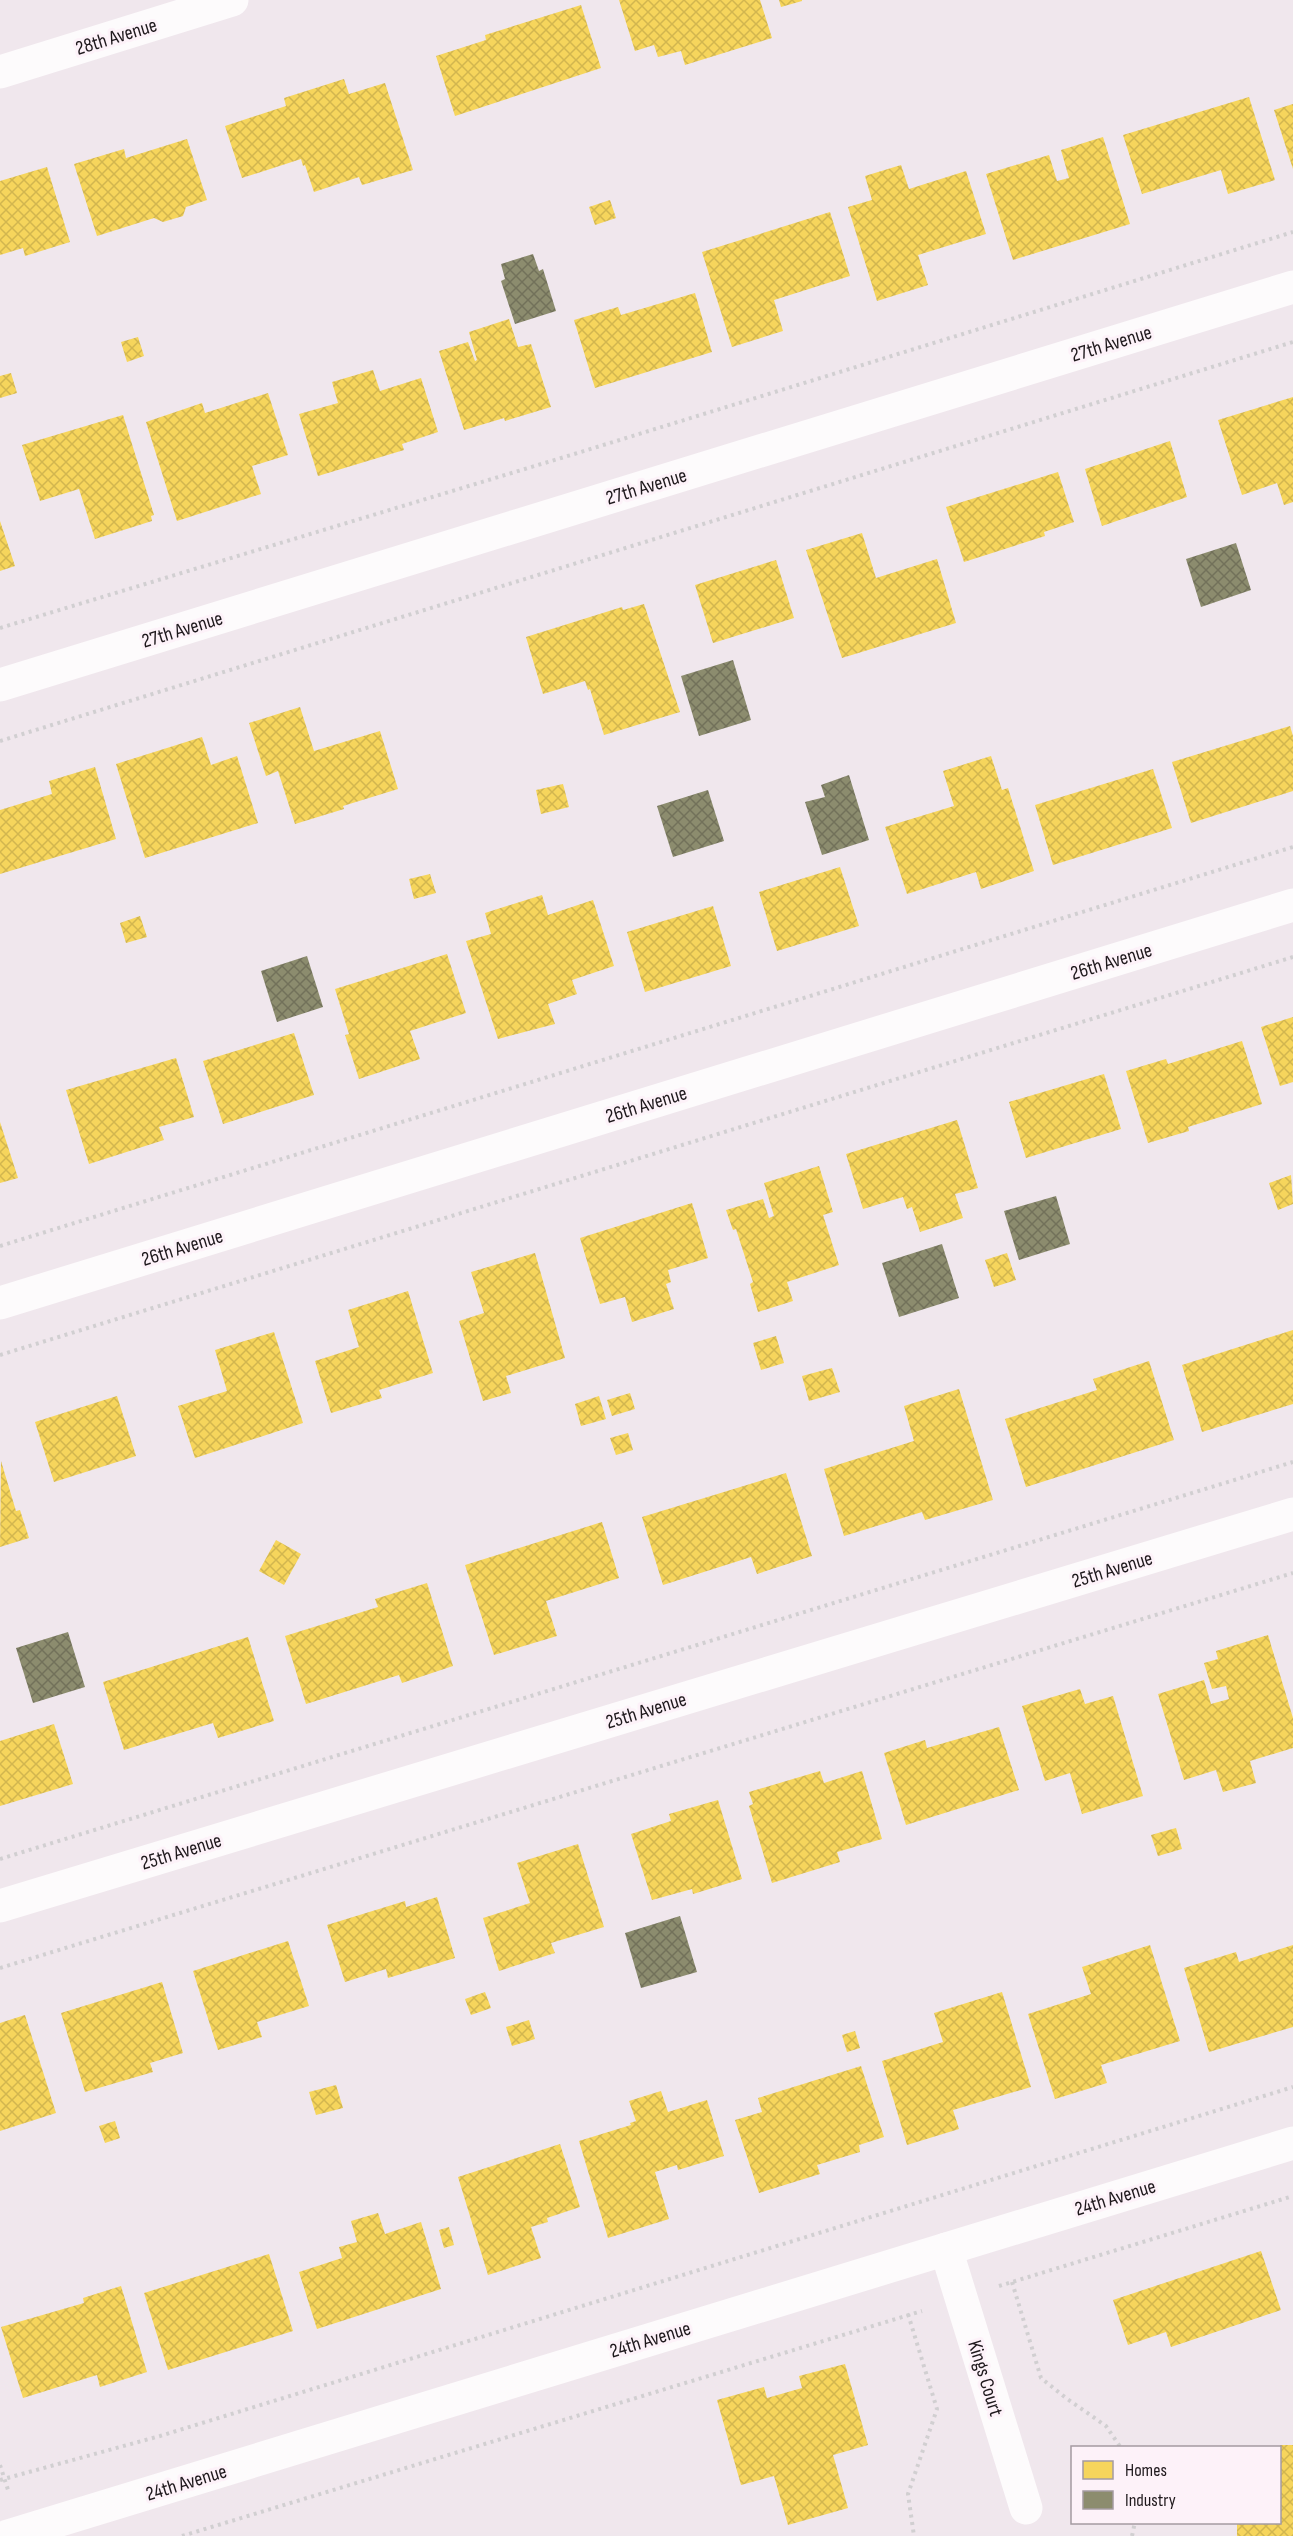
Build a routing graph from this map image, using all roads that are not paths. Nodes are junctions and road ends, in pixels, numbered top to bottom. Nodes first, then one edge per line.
1 (232, 0) edge
2 (0, 72) edge
3 (1293, 287) edge
4 (0, 685) edge
5 (1293, 905) edge
6 (0, 1303) edge
7 (1293, 1514) edge
8 (0, 1906) edge
9 (1293, 2143) edge
10 (946, 2248) junction
11 (1026, 2508) dead end
12 (8, 2536) edge

1 - 2 street, 28th Avenue
3 - 4 street, 27th Avenue
5 - 6 street, 26th Avenue
7 - 8 street, 25th Avenue
9 - 10 street, 24th Avenue
10 - 11 street, Kings Court
10 - 12 street, 24th Avenue

